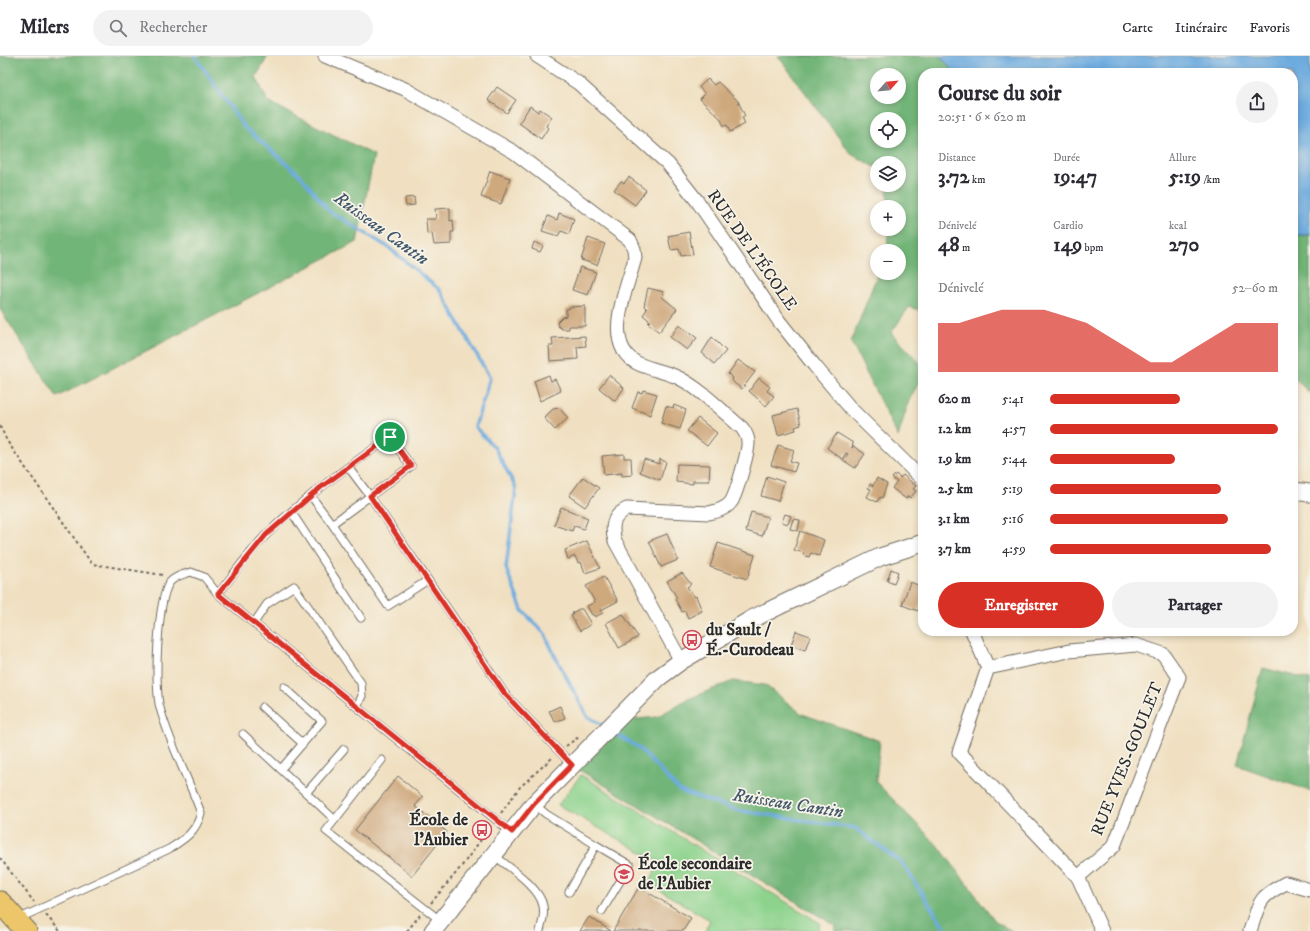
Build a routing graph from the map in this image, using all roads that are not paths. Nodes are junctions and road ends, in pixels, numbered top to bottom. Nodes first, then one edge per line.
1 (325, 56) edge
2 (537, 56) edge
3 (348, 467) junction
4 (918, 475) edge
5 (1298, 492) edge
6 (1310, 493) edge
7 (311, 496) junction
8 (370, 496) junction
9 (292, 513) junction
10 (332, 524) junction
11 (918, 545) edge
12 (428, 580) junction
13 (218, 594) junction
14 (361, 618) dead end
15 (254, 623) junction
16 (974, 636) edge
17 (681, 661) junction
18 (988, 668) junction
19 (284, 687) dead end
20 (357, 706) junction
21 (262, 708) dead end
22 (243, 734) dead end
23 (303, 744) junction
24 (344, 748) dead end
25 (382, 760) dead end
26 (572, 765) junction
27 (280, 769) junction
28 (306, 793) junction
29 (534, 804) junction
30 (335, 820) junction
31 (512, 832) junction
32 (596, 845) junction
33 (494, 855) junction
34 (1078, 877) junction
35 (1310, 890) edge
36 (569, 892) dead end
37 (0, 902) edge
38 (602, 911) dead end
39 (21, 926) edge
40 (437, 926) edge
41 (540, 931) edge
42 (1102, 931) edge
43 (1250, 931) edge

1 - 17 street
2 - 4 street, RUE DE L'ÉCOLE
3 - 7 lane
3 - 8 lane
3 - 8 lane
5 - 6 street
7 - 9 lane
7 - 10 lane
8 - 10 lane
8 - 12 lane
9 - 13 lane
9 - 14 lane
10 - 12 lane
11 - 17 street
12 - 26 lane
13 - 15 lane
13 - 39 lane
15 - 20 lane
15 - 20 lane
16 - 18 street
17 - 26 street
18 - 34 street
18 - 34 street, RUE YVES-GOULET
19 - 23 lane
20 - 31 lane
21 - 23 lane
22 - 27 lane
23 - 27 lane
24 - 28 lane
25 - 30 lane
26 - 29 street
27 - 28 lane
28 - 30 lane
29 - 31 street
29 - 32 lane
30 - 40 lane
31 - 33 street
32 - 36 lane
32 - 38 lane
33 - 40 street
33 - 41 lane
34 - 42 street
35 - 43 street
37 - 39 main road

